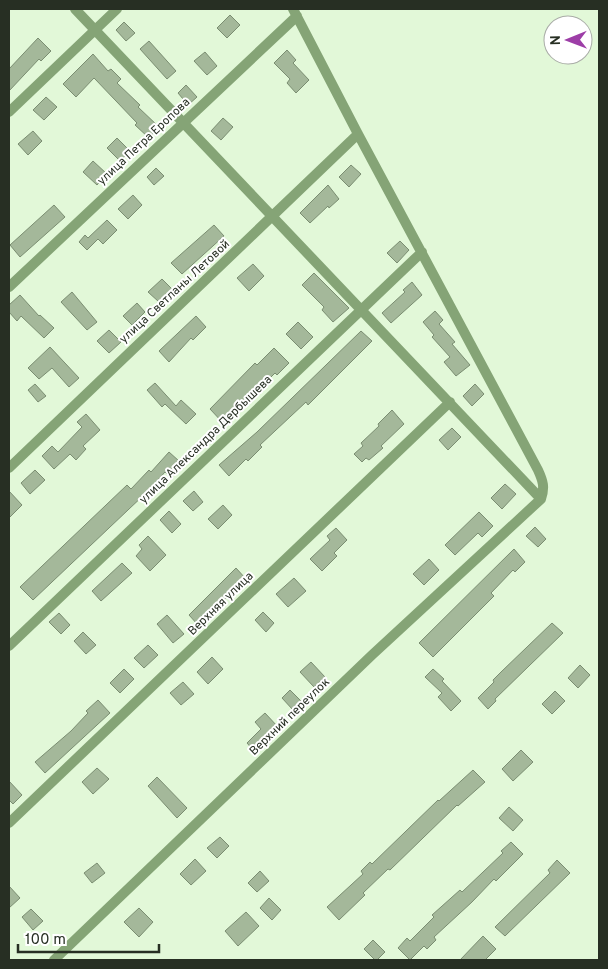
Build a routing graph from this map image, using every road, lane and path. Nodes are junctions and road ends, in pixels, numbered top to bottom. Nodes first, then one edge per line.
1 (75, 9) edge
2 (117, 9) edge
3 (295, 12) edge
4 (95, 30) junction
5 (9, 112) edge
6 (184, 123) junction
7 (358, 134) junction
8 (273, 216) junction
9 (422, 252) junction
10 (9, 287) edge
11 (361, 310) junction
12 (450, 402) junction
13 (9, 468) edge
14 (542, 496) junction
15 (9, 646) edge
16 (9, 823) edge
17 (54, 960) edge

1 - 4 street
2 - 4 street
3 - 6 street, улица Петра Еропова
3 - 7 street
4 - 5 street
4 - 6 street
6 - 8 street
6 - 10 street, улица Петра Еропова
7 - 8 street, улица Светланы Летовой
7 - 9 street
8 - 11 street
8 - 13 street, улица Светланы Летовой
9 - 11 street, улица Александра Дербышева
9 - 14 street
11 - 12 street
11 - 15 street, улица Александра Дербышева
12 - 14 street
12 - 16 street, Верхняя улица
14 - 17 street, Верхний переулок

